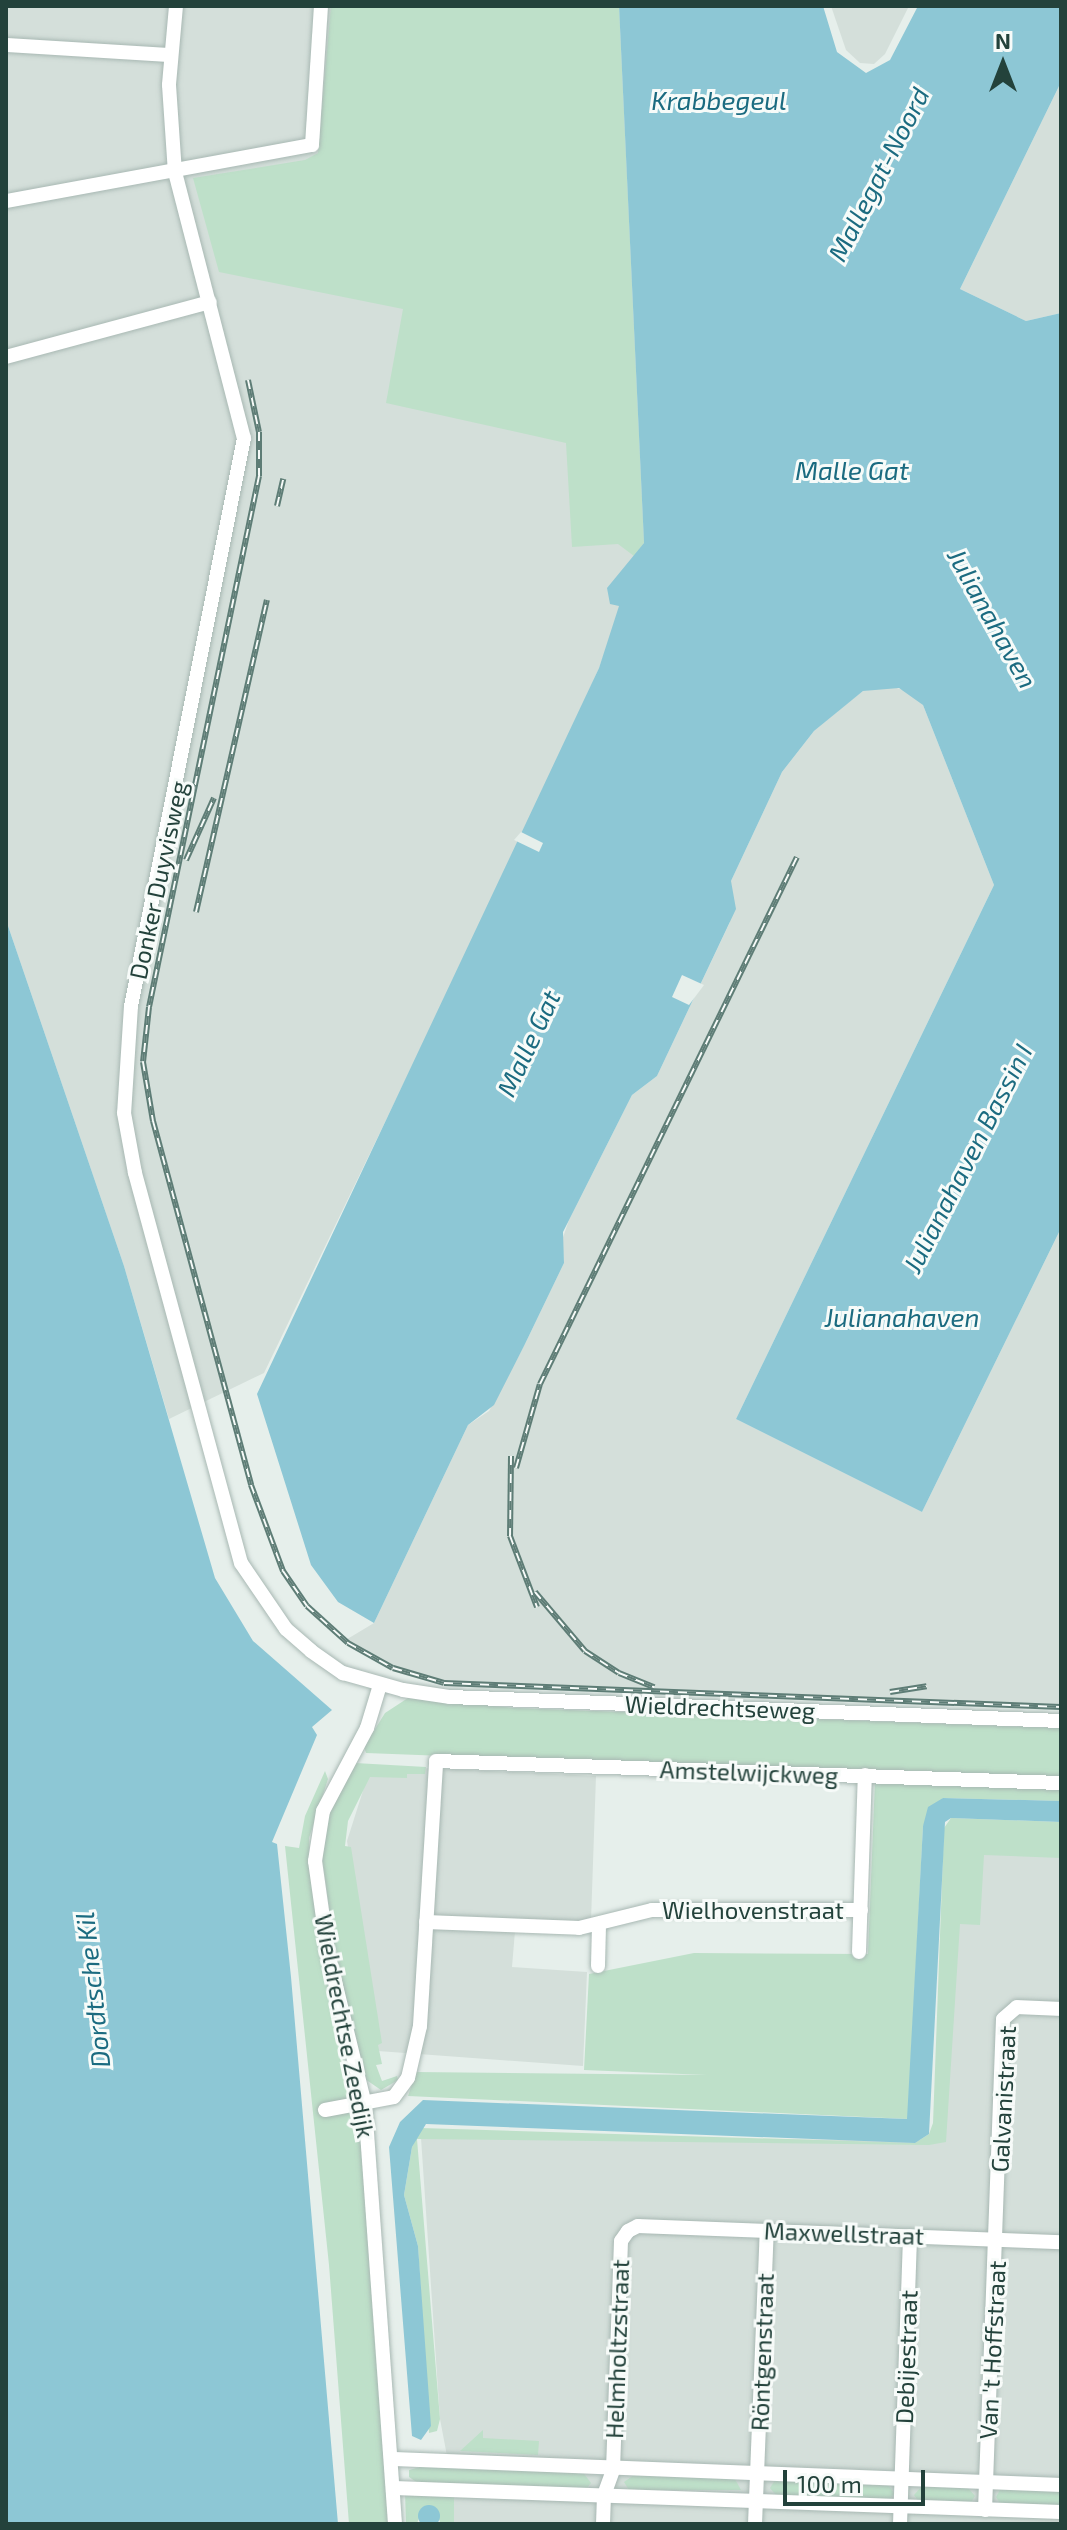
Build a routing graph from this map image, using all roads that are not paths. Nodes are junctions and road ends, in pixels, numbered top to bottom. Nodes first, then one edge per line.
1 (176, 6) edge
2 (321, 6) edge
3 (6, 45) edge
4 (170, 55) junction
5 (175, 172) junction
6 (6, 201) edge
7 (210, 302) junction
8 (6, 357) edge
9 (380, 1685) junction
10 (1061, 1721) edge
11 (865, 1775) junction
12 (1061, 1783) edge
13 (861, 1910) junction
14 (426, 1922) junction
15 (599, 1926) junction
16 (859, 1952) dead end
17 (598, 1966) dead end
18 (1061, 2009) edge
19 (365, 2105) junction
20 (325, 2110) dead end
21 (767, 2230) junction
22 (628, 2231) joint
23 (910, 2236) junction
24 (997, 2239) junction
25 (1061, 2242) edge
26 (394, 2459) junction
27 (613, 2470) junction
28 (758, 2474) junction
29 (903, 2479) junction
30 (987, 2482) junction
31 (1061, 2485) edge
32 (394, 2488) junction
33 (604, 2495) junction
34 (756, 2502) junction
35 (901, 2508) junction
36 (985, 2510) junction
37 (1061, 2512) edge
38 (1044, 2518) edge
39 (395, 2524) edge
40 (603, 2524) edge
41 (755, 2524) edge
42 (900, 2524) edge

1 - 4 street, Donker Duyvisweg
2 - 5 street
3 - 4 street
4 - 5 street, Donker Duyvisweg
5 - 6 street
5 - 7 street, Donker Duyvisweg
7 - 8 street
7 - 9 street, Donker Duyvisweg
9 - 10 street, Wieldrechtseweg
9 - 19 street, Wieldrechtse Zeedijk
11 - 12 street, Amstelwijckweg
11 - 13 street
11 - 14 street, Amstelwijckweg
13 - 15 street, Wielhovenstraat
13 - 16 street
14 - 15 street, Wielhovenstraat
14 - 19 street
15 - 17 street
18 - 24 street, Galvanistraat
19 - 20 street
19 - 26 street, Wieldrechtse Zeedijk
21 - 22 street, Maxwellstraat
21 - 23 street, Maxwellstraat
21 - 28 street, Röntgenstraat
22 - 27 street, Helmholtzstraat
23 - 24 street, Maxwellstraat
23 - 29 street, Debijestraat
24 - 25 street, Maxwellstraat
24 - 30 street, Van 't Hoffstraat
26 - 27 street
26 - 32 street, Wieldrechtse Zeedijk
27 - 28 street
27 - 33 street, Helmholtzstraat
28 - 29 street
28 - 34 street, Röntgenstraat
29 - 30 street
29 - 35 street, Debijestraat
30 - 31 street
30 - 36 street, Van 't Hoffstraat
32 - 33 street
32 - 39 street, Wieldrechtse Zeedijk
33 - 34 street
33 - 40 street, Helmholtzstraat
34 - 35 street
34 - 41 street, Röntgenstraat
35 - 36 street
35 - 42 street, Debijestraat
36 - 38 street
37 - 38 street

